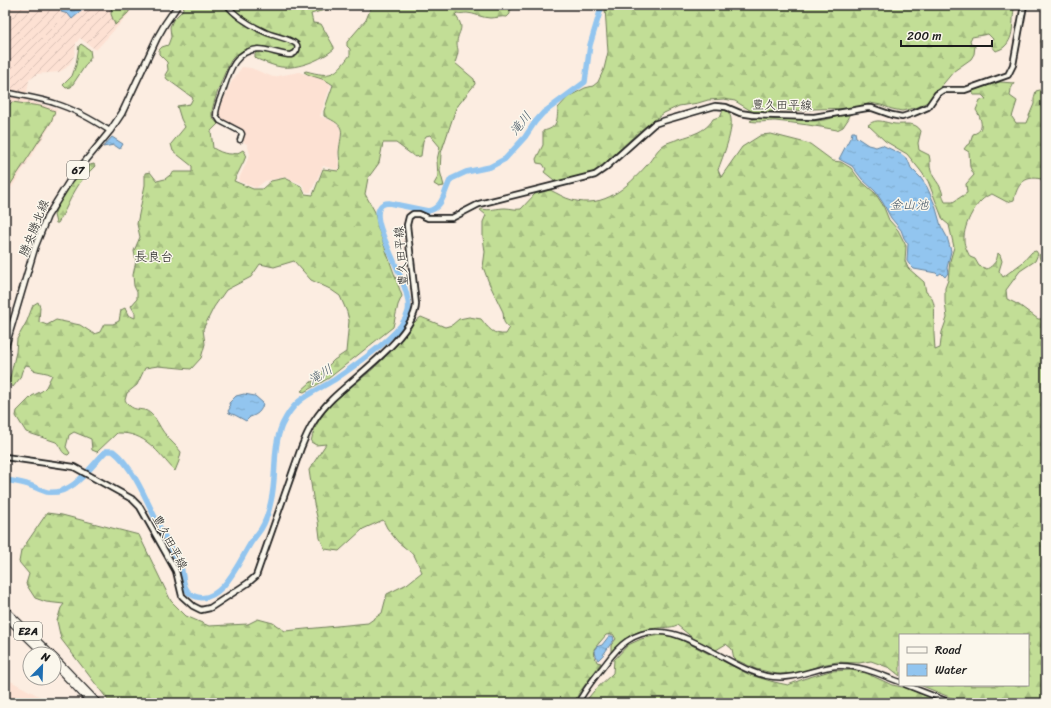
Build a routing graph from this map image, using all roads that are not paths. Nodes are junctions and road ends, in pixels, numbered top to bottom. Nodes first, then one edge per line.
1 (178, 5) edge
2 (227, 5) edge
3 (1024, 5) edge
4 (5, 92) edge
5 (110, 131) junction
6 (240, 140) dead end
7 (5, 348) edge
8 (5, 457) edge
9 (5, 609) edge
10 (5, 616) edge
11 (36, 646) edge
12 (43, 646) edge
13 (62, 665) edge
14 (62, 672) edge
15 (899, 682) edge
16 (909, 686) edge
17 (91, 703) edge
18 (98, 703) edge
19 (578, 703) edge
20 (952, 703) edge

1 - 5 main road, 勝央勝北線 / 67
2 - 6 street
3 - 8 main road, 豊久田平線
4 - 5 street
5 - 7 main road, 勝央勝北線 / 67
9 - 12 highway, E2A
10 - 11 highway, E2A
13 - 18 highway
14 - 17 highway
15 - 19 street
16 - 20 street

